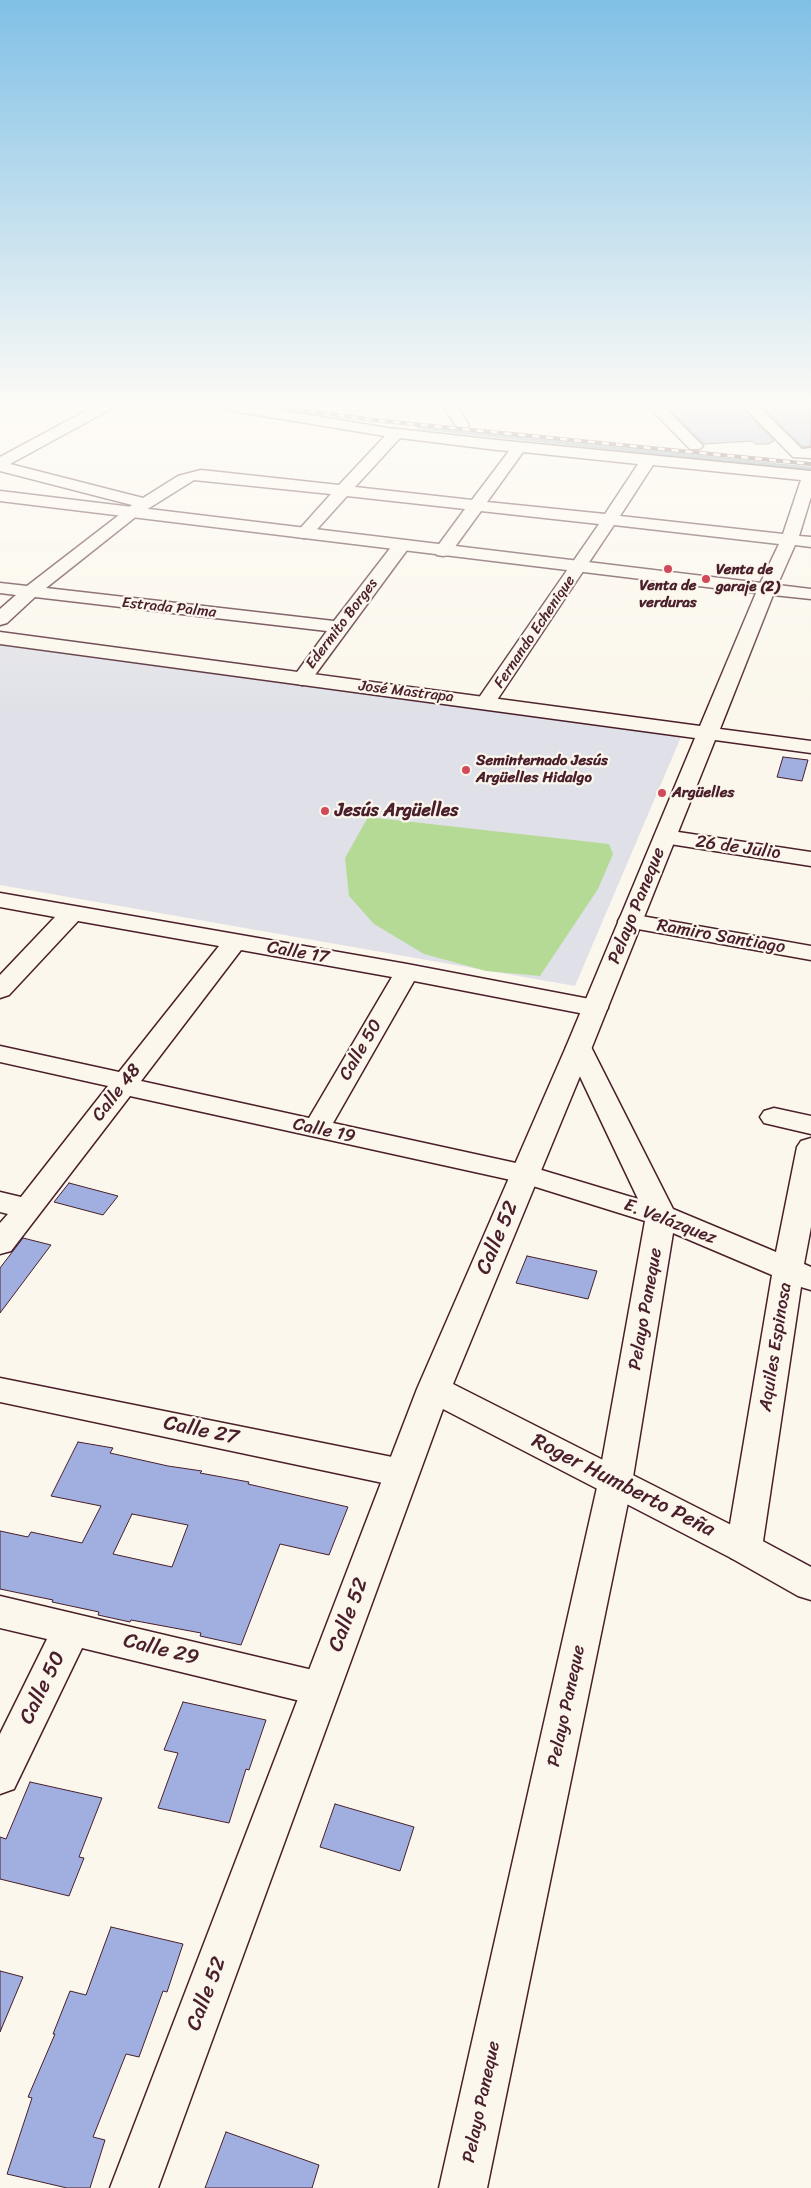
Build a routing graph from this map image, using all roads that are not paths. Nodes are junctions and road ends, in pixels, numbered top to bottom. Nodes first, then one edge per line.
1 (138, 509) edge
2 (146, 509) edge
3 (326, 509) edge
4 (476, 509) edge
5 (507, 509) edge
6 (615, 509) edge
7 (800, 509) edge
8 (608, 520) junction
9 (304, 533) junction
10 (790, 540) junction
11 (811, 542) edge
12 (401, 546) junction
13 (443, 551) junction
14 (579, 567) junction
15 (0, 588) edge
16 (767, 588) junction
17 (30, 592) junction
18 (811, 594) edge
19 (0, 619) edge
20 (338, 627) junction
21 (0, 638) edge
22 (302, 679) junction
23 (486, 702) junction
24 (708, 733) junction
25 (811, 747) edge
26 (665, 837) junction
27 (811, 859) edge
28 (0, 900) edge
29 (72, 912) junction
30 (630, 921) junction
31 (235, 942) junction
32 (811, 953) edge
33 (407, 972) junction
34 (0, 990) edge
35 (595, 1008) junction
36 (579, 1048) junction
37 (0, 1054) edge
38 (124, 1084) junction
39 (774, 1117) dead end
40 (811, 1125) edge
41 (316, 1129) junction
42 (811, 1147) edge
43 (525, 1174) junction
44 (13, 1205) edge
45 (662, 1216) junction
46 (0, 1244) edge
47 (800, 1275) edge
48 (434, 1389) junction
49 (0, 1390) edge
50 (402, 1473) junction
51 (615, 1483) junction
52 (744, 1548) junction
53 (811, 1585) edge
54 (0, 1612) edge
55 (72, 1628) junction
56 (321, 1689) junction
57 (0, 1776) edge
58 (134, 2188) edge
59 (464, 2188) edge

1 - 17 street
2 - 9 street
3 - 9 street
4 - 13 street
5 - 8 street
6 - 8 street, Fernando Echenique
7 - 10 street, Pelayo Paneque
8 - 10 street
8 - 14 street, Fernando Echenique
9 - 12 street
10 - 11 street
10 - 16 street, Pelayo Paneque
12 - 13 street
12 - 20 street, Edermito Borges
13 - 14 street
14 - 16 street
14 - 23 street, Fernando Echenique
15 - 17 street, Estrada Palma
16 - 18 street
16 - 24 street, Pelayo Paneque
17 - 19 street
17 - 20 street, Estrada Palma
20 - 22 street, Edermito Borges
21 - 22 street, José Mastrapa
22 - 23 street, José Mastrapa
23 - 24 street, José Mastrapa
24 - 25 street, José Mastrapa
24 - 26 street, Pelayo Paneque
26 - 27 street, 26 de Julio
26 - 30 street, Pelayo Paneque
28 - 29 street, Calle 17
29 - 31 street, Calle 17
29 - 34 street
30 - 32 street, Ramiro Santiago
30 - 35 street, Pelayo Paneque
31 - 33 street, Calle 17
31 - 38 street, Calle 48
33 - 35 street, Calle 17
33 - 41 street, Calle 50
35 - 36 street, Pelayo Paneque
36 - 43 street, Calle 52
36 - 45 street
37 - 38 street, Calle 19
38 - 41 street, Calle 19
38 - 44 street, Calle 48
39 - 40 street
41 - 43 street, Calle 19
42 - 47 street, Aquiles Espinosa
43 - 45 street, E. Velázquez
43 - 48 street, Calle 52
44 - 46 street, Calle 48
45 - 47 street, E. Velázquez
45 - 51 street, Pelayo Paneque
47 - 52 street, Aquiles Espinosa
48 - 50 street, Calle 52
48 - 51 street, Roger Humberto Peña
49 - 50 street, Calle 27
50 - 56 street, Calle 52
51 - 52 street, Roger Humberto Peña
51 - 59 street, Pelayo Paneque
52 - 53 street, Roger Humberto Peña
54 - 55 street, Calle 29
55 - 56 street, Calle 29
55 - 57 street, Calle 50
56 - 58 street, Calle 52

